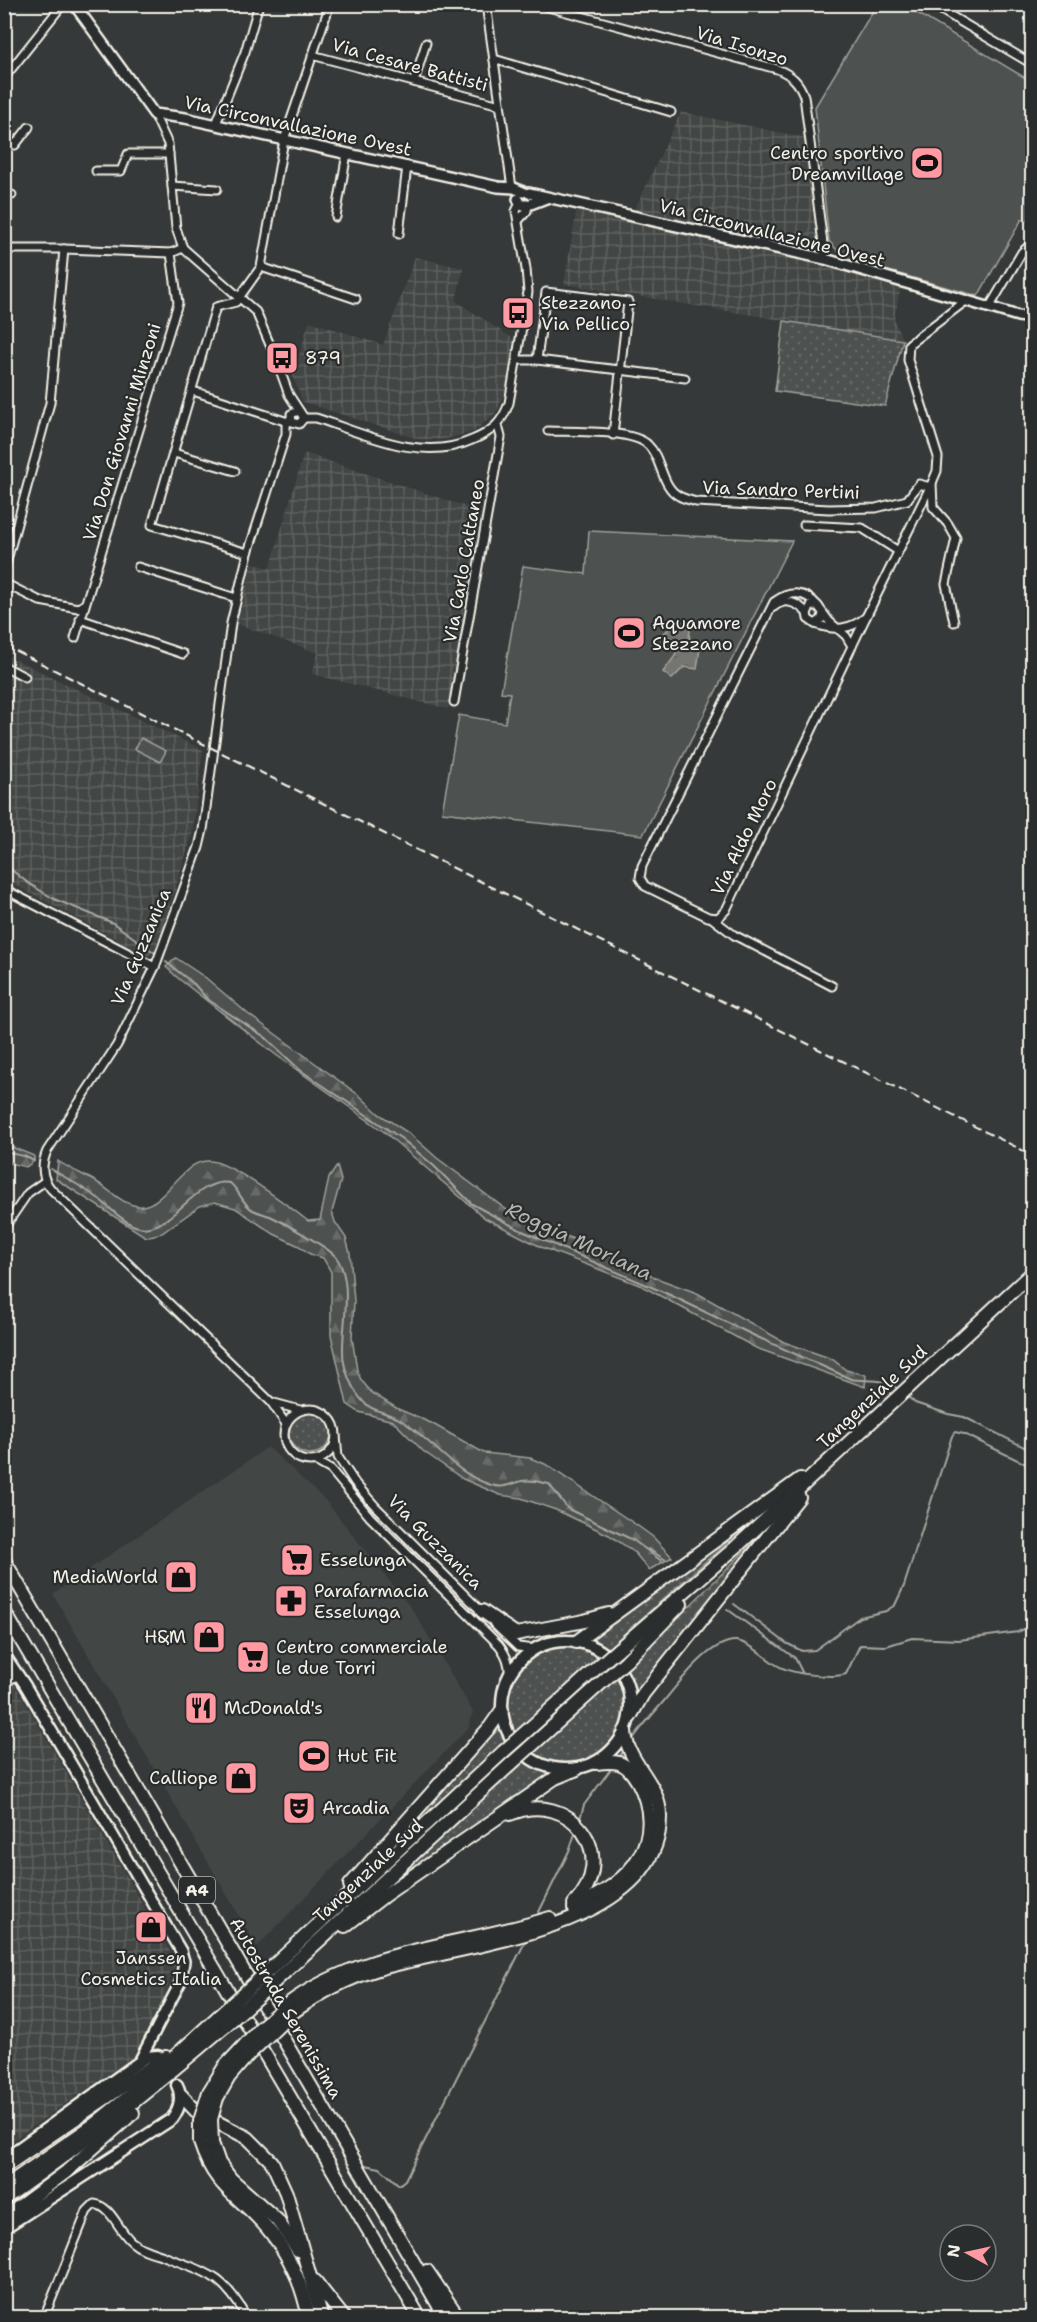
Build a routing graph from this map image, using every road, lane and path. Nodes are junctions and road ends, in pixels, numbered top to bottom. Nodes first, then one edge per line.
1 (63, 4) edge
2 (74, 4) edge
3 (260, 4) edge
4 (330, 4) edge
5 (486, 4) edge
6 (537, 4) edge
7 (931, 4) edge
8 (426, 43) dead end
9 (312, 55) junction
10 (494, 59) junction
11 (1032, 64) edge
12 (4, 78) edge
13 (414, 82) junction
14 (500, 105) junction
15 (671, 111) dead end
16 (154, 114) junction
17 (216, 124) junction
18 (29, 127) dead end
19 (4, 138) edge
20 (284, 140) junction
21 (347, 153) junction
22 (169, 154) junction
23 (406, 166) junction
24 (96, 171) dead end
25 (172, 186) junction
26 (509, 188) junction
27 (217, 189) dead end
28 (525, 199) junction
29 (336, 217) dead end
30 (399, 234) dead end
31 (1032, 237) edge
32 (1032, 243) edge
33 (183, 248) junction
34 (4, 249) edge
35 (64, 249) junction
36 (171, 253) junction
37 (825, 259) junction
38 (261, 267) junction
39 (240, 296) junction
40 (356, 299) dead end
41 (967, 300) junction
42 (989, 308) junction
43 (1032, 318) edge
44 (517, 360) junction
45 (537, 360) junction
46 (621, 370) junction
47 (685, 378) dead end
48 (192, 391) junction
49 (289, 395) junction
50 (299, 411) junction
51 (290, 418) junction
52 (302, 421) junction
53 (498, 426) junction
54 (548, 431) dead end
55 (286, 434) junction
56 (613, 435) junction
57 (174, 453) junction
58 (235, 471) dead end
59 (931, 485) junction
60 (804, 525) dead end
61 (898, 551) junction
62 (248, 553) junction
63 (138, 567) dead end
64 (4, 570) edge
65 (4, 583) edge
66 (236, 598) junction
67 (84, 605) junction
68 (818, 606) junction
69 (767, 613) junction
70 (807, 613) junction
71 (823, 614) junction
72 (866, 617) junction
73 (80, 619) junction
74 (954, 621) dead end
75 (815, 624) junction
76 (837, 629) junction
77 (75, 638) dead end
78 (852, 646) junction
79 (183, 654) dead end
80 (4, 666) edge
81 (25, 677) dead end
82 (454, 702) dead end
83 (4, 889) edge
84 (713, 919) junction
85 (155, 967) junction
86 (832, 986) dead end
87 (45, 1181) junction
88 (4, 1228) edge
89 (1032, 1273) edge
90 (271, 1402) junction
91 (300, 1410) junction
92 (286, 1424) junction
93 (336, 1436) junction
94 (315, 1461) junction
95 (818, 1472) junction
96 (736, 1547) junction
97 (4, 1560) edge
98 (4, 1611) edge
99 (482, 1611) junction
100 (619, 1611) junction
101 (576, 1642) junction
102 (535, 1649) junction
103 (4, 1654) edge
104 (19, 1675) junction
105 (509, 1677) junction
106 (4, 1683) edge
107 (502, 1710) junction
108 (630, 1717) junction
109 (625, 1731) junction
110 (596, 1763) junction
111 (577, 1769) junction
112 (496, 1820) junction
113 (567, 1912) junction
114 (302, 1940) junction
115 (316, 1943) junction
116 (271, 1976) junction
117 (290, 2008) junction
118 (223, 2020) junction
119 (208, 2026) junction
120 (154, 2036) junction
121 (158, 2056) joint
122 (140, 2062) junction
123 (179, 2090) joint
124 (138, 2101) junction
125 (206, 2143) junction
126 (4, 2159) edge
127 (4, 2167) edge
128 (4, 2187) edge
129 (4, 2199) edge
130 (4, 2218) edge
131 (389, 2219) junction
132 (4, 2228) edge
133 (385, 2258) junction
134 (308, 2267) junction
135 (44, 2318) edge
136 (247, 2318) edge
137 (309, 2318) edge
138 (322, 2318) edge
139 (344, 2318) edge
140 (412, 2318) edge
141 (420, 2318) edge
142 (446, 2318) edge
143 (459, 2318) edge

1 - 12 street
2 - 16 street
3 - 17 street
4 - 9 street
5 - 10 street
6 - 37 street, Via Isonzo
7 - 11 street
8 - 13 street
9 - 13 street, Via Cesare Battisti
9 - 20 street
10 - 14 street
10 - 15 street
13 - 14 street, Via Cesare Battisti
14 - 26 street
16 - 17 street, Via Circonvallazione Ovest
16 - 22 street
17 - 20 street, Via Circonvallazione Ovest
18 - 19 street
20 - 21 street, Via Circonvallazione Ovest
20 - 38 street
21 - 23 street, Via Circonvallazione Ovest
21 - 29 street
22 - 24 street
22 - 25 street
23 - 26 street, Via Circonvallazione Ovest
23 - 30 street
25 - 27 street
25 - 33 street
26 - 28 street, Via Circonvallazione Ovest
28 - 37 street, Via Circonvallazione Ovest
28 - 44 street
31 - 32 street
32 - 42 street
33 - 36 street
33 - 39 street, Via Guzzanica
34 - 35 street
35 - 36 street
35 - 64 street
36 - 67 street, Via Don Giovanni Minzoni
37 - 41 street, Via Circonvallazione Ovest
38 - 39 street
38 - 40 street
39 - 48 street
39 - 49 street, Via Guzzanica
41 - 42 street, Via Circonvallazione Ovest
41 - 59 street
42 - 43 street, Via Circonvallazione Ovest
44 - 45 street
44 - 53 street
45 - 46 street
45 - 46 street
46 - 47 street
46 - 56 street
48 - 51 street
48 - 57 street
49 - 50 street, Via Guzzanica
49 - 51 street, Via Guzzanica
50 - 51 street
50 - 52 street, Via Guzzanica
51 - 52 street
51 - 55 street, Via Guzzanica
52 - 53 street
52 - 55 street
53 - 82 street, Via Carlo Cattaneo
54 - 56 street, Via Sandro Pertini
55 - 62 street, Via Guzzanica
56 - 59 street, Via Sandro Pertini
57 - 58 street
57 - 62 street
59 - 61 street, Via Aldo Moro
59 - 74 street
60 - 61 street
61 - 72 street, Via Aldo Moro
62 - 66 street, Via Guzzanica
63 - 66 street
65 - 67 street
66 - 85 street, Via Guzzanica
67 - 73 street, Via Don Giovanni Minzoni
68 - 69 street, Via Aldo Moro
68 - 70 street
68 - 71 street
69 - 70 street
69 - 84 street, Via Aldo Moro
70 - 75 street
71 - 75 street
71 - 76 street
72 - 76 street
72 - 78 street, Via Aldo Moro
73 - 77 street, Via Don Giovanni Minzoni
73 - 79 street
75 - 76 street
76 - 78 street
78 - 84 street, Via Aldo Moro
80 - 81 street
83 - 85 street
84 - 86 street
85 - 87 street, Via Guzzanica
87 - 88 street
87 - 90 street, Via Guzzanica
89 - 95 highway, Tangenziale Sud
90 - 91 street, Via Guzzanica
90 - 92 street, Via Guzzanica
91 - 92 street
91 - 93 street, Via Guzzanica
92 - 94 street, Via Guzzanica
93 - 94 street
93 - 99 street, Via Guzzanica
94 - 105 street, Via Guzzanica
95 - 96 highway, Tangenziale Sud
95 - 100 highway
95 - 108 highway
96 - 114 highway, Tangenziale Sud, bridge
96 - 115 highway, Tangenziale Sud, bridge
97 - 131 highway, Autostrada Serenissima / A4
98 - 133 highway, A4
99 - 100 highway
99 - 102 street, Via Guzzanica
100 - 101 highway
101 - 102 main road
101 - 108 main road
102 - 105 main road
103 - 104 street
104 - 106 street
104 - 120 street
105 - 107 main road
107 - 111 main road
107 - 114 highway
108 - 109 main road
109 - 110 main road
109 - 117 highway
110 - 111 main road
110 - 113 highway
111 - 112 highway
112 - 113 highway
112 - 115 highway
113 - 117 highway
114 - 116 highway, Tangenziale Sud
115 - 116 highway, Tangenziale Sud
116 - 118 highway, Tangenziale Sud, bridge
117 - 125 highway, bridge
118 - 119 highway, Tangenziale Sud
118 - 124 highway, Tangenziale Sud
119 - 127 highway
119 - 128 highway, Tangenziale Sud
120 - 121 street
120 - 122 street
121 - 122 main road
122 - 126 main road
123 - 132 main road
123 - 134 highway
124 - 129 highway, Tangenziale Sud
124 - 130 highway
125 - 134 highway
125 - 137 highway
131 - 142 highway, Autostrada Serenissima / A4
131 - 143 highway
133 - 140 highway
133 - 141 highway, A4
134 - 138 highway
134 - 139 highway
135 - 136 street

